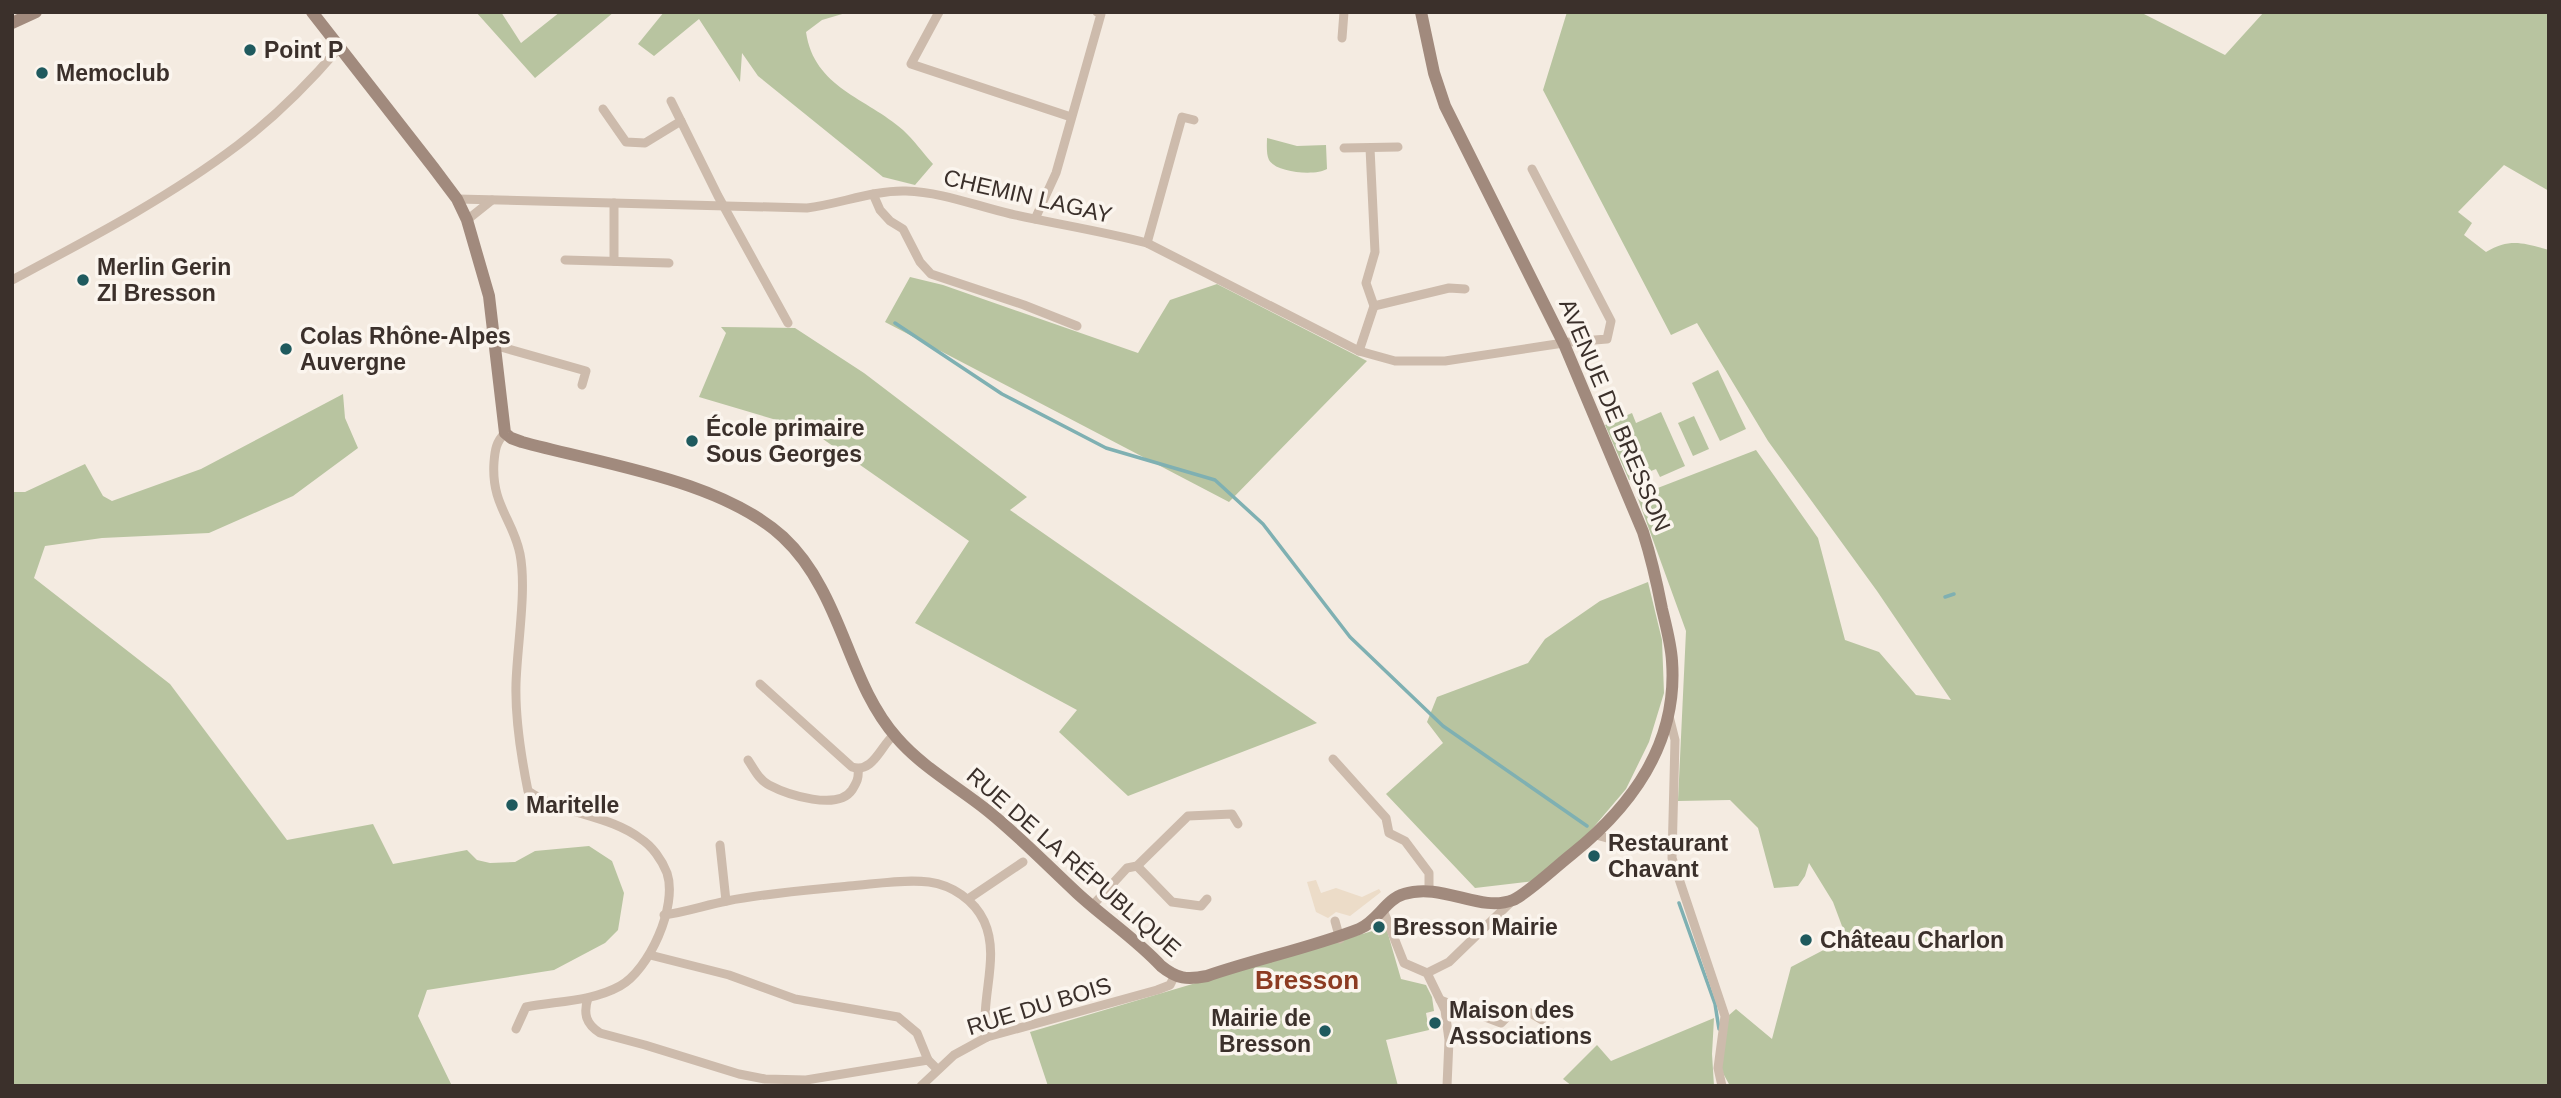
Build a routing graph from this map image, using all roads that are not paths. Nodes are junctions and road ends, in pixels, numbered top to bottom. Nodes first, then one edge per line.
1 (36, 12) edge
2 (312, 12) edge
3 (939, 12) edge
4 (1097, 12) edge
5 (1343, 12) edge
6 (1421, 12) edge
7 (12, 23) edge
8 (1342, 38) dead end
9 (339, 48) junction
10 (671, 101) dead end
11 (603, 109) dead end
12 (1071, 117) junction
13 (1194, 120) dead end
14 (681, 121) junction
15 (1398, 147) dead end
16 (1344, 148) dead end
17 (1370, 148) junction
18 (1532, 169) dead end
19 (873, 194) junction
20 (457, 199) junction
21 (493, 199) junction
22 (614, 203) junction
23 (725, 205) junction
24 (1035, 219) junction
25 (467, 220) junction
26 (1147, 243) junction
27 (565, 260) dead end
28 (614, 261) junction
29 (668, 263) dead end
30 (12, 280) edge
31 (1465, 289) dead end
32 (1374, 306) junction
33 (788, 323) dead end
34 (1077, 326) dead end
35 (1564, 344) junction
36 (494, 345) junction
37 (1359, 351) junction
38 (582, 385) dead end
39 (505, 433) junction
40 (760, 684) dead end
41 (1669, 715) junction
42 (894, 735) junction
43 (1333, 759) dead end
44 (748, 760) dead end
45 (858, 769) junction
46 (1238, 824) dead end
47 (1596, 835) junction
48 (1671, 839) junction
49 (720, 845) dead end
50 (1023, 862) dead end
51 (1137, 866) junction
52 (1429, 890) junction
53 (968, 899) junction
54 (1207, 899) dead end
55 (1514, 900) junction
56 (726, 901) junction
57 (1092, 906) junction
58 (1383, 910) junction
59 (664, 915) junction
60 (1335, 921) dead end
61 (1340, 938) junction
62 (650, 955) junction
63 (1427, 973) junction
64 (1174, 976) junction
65 (588, 998) junction
66 (1440, 1000) junction
67 (1542, 1020) dead end
68 (516, 1029) dead end
69 (987, 1037) junction
70 (929, 1060) junction
71 (937, 1069) junction
72 (921, 1086) edge
73 (1447, 1086) edge
74 (1722, 1086) edge

1 - 7 street
2 - 9 street
3 - 12 street
4 - 12 street
5 - 8 street
6 - 35 street, AVENUE DE BRESSON
9 - 20 street
9 - 30 street
10 - 14 street
11 - 14 street
12 - 24 street
13 - 26 street
14 - 23 street
15 - 17 street
16 - 17 street
17 - 32 street
18 - 35 street, CHEMIN LAGAY
19 - 23 street, CHEMIN LAGAY
19 - 24 street, CHEMIN LAGAY
19 - 34 street
20 - 21 street, CHEMIN LAGAY
20 - 25 street
21 - 22 street, CHEMIN LAGAY
21 - 25 street
22 - 23 street, CHEMIN LAGAY
22 - 28 street
23 - 33 street
24 - 26 street, CHEMIN LAGAY
25 - 36 street
26 - 37 street, CHEMIN LAGAY
27 - 28 street
28 - 29 street
31 - 32 street
32 - 37 street
35 - 37 street, CHEMIN LAGAY
35 - 41 street, AVENUE DE BRESSON
36 - 38 street
36 - 39 street
39 - 42 street, RUE DE LA RÉPUBLIQUE
39 - 59 street
40 - 45 street
41 - 47 street, AVENUE DE BRESSON
41 - 48 street
42 - 45 street
42 - 57 street, RUE DE LA RÉPUBLIQUE
43 - 52 street
44 - 45 street
46 - 51 street
47 - 48 street
47 - 55 street, AVENUE DE BRESSON
48 - 74 street
49 - 56 street
50 - 53 street
51 - 54 street
51 - 57 street
52 - 55 street, RUE DE LA RÉPUBLIQUE
52 - 58 street, RUE DE LA RÉPUBLIQUE
53 - 56 street
53 - 69 street
55 - 63 street
56 - 59 street
57 - 64 street, RUE DE LA RÉPUBLIQUE
58 - 61 street, RUE DE LA RÉPUBLIQUE
58 - 63 street
59 - 62 street
60 - 61 street
61 - 64 street, RUE DE LA RÉPUBLIQUE
62 - 65 street
62 - 70 street
63 - 66 street
64 - 69 street, RUE DU BOIS
65 - 68 street
65 - 70 street
66 - 67 street
66 - 73 street
69 - 71 street, RUE DU BOIS
70 - 71 street
71 - 72 street, RUE DU BOIS

